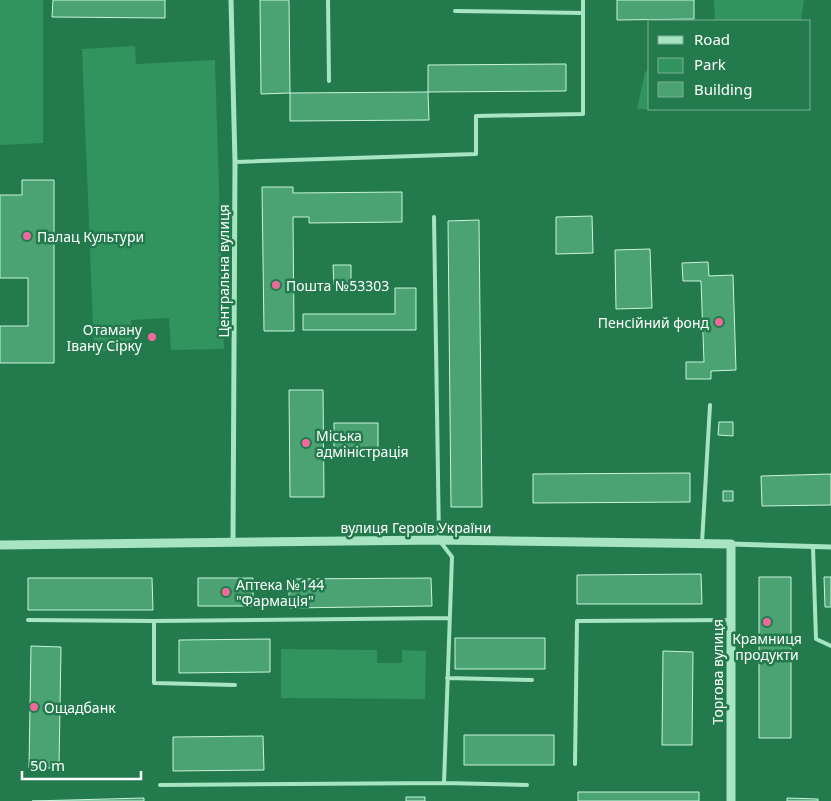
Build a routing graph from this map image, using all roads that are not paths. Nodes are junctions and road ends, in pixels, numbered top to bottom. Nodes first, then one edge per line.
1 (230, 0) edge
2 (328, 0) edge
3 (583, 0) edge
4 (455, 11) dead end
5 (583, 13) junction
6 (329, 81) dead end
7 (235, 162) junction
8 (434, 216) dead end
9 (710, 405) dead end
10 (439, 540) junction
11 (233, 542) junction
12 (702, 543) junction
13 (731, 544) junction
14 (0, 545) edge
15 (831, 547) edge
16 (813, 548) junction
17 (449, 618) junction
18 (28, 620) dead end
19 (730, 620) junction
20 (154, 621) junction
21 (831, 646) edge
22 (447, 678) junction
23 (532, 680) dead end
24 (235, 685) dead end
25 (575, 764) dead end
26 (444, 783) junction
27 (160, 785) dead end
28 (527, 785) dead end
29 (731, 801) edge

1 - 7 street, Центральна вулиця
2 - 6 lane
3 - 5 lane
4 - 5 lane
5 - 7 lane
7 - 11 street, Центральна вулиця
8 - 10 lane
9 - 12 lane
10 - 11 street, вулиця Героїв України
10 - 12 street, вулиця Героїв України
10 - 17 lane
11 - 14 street, вулиця Героїв України
12 - 13 street, вулиця Героїв України
13 - 16 street, вулиця Героїв України
13 - 19 street, Торгова вулиця
15 - 16 street, вулиця Героїв України
16 - 21 lane
17 - 20 lane
17 - 22 lane
18 - 20 lane
19 - 25 lane
19 - 29 street, Торгова вулиця
20 - 24 lane
22 - 23 lane
22 - 26 lane
26 - 27 lane
26 - 28 lane

